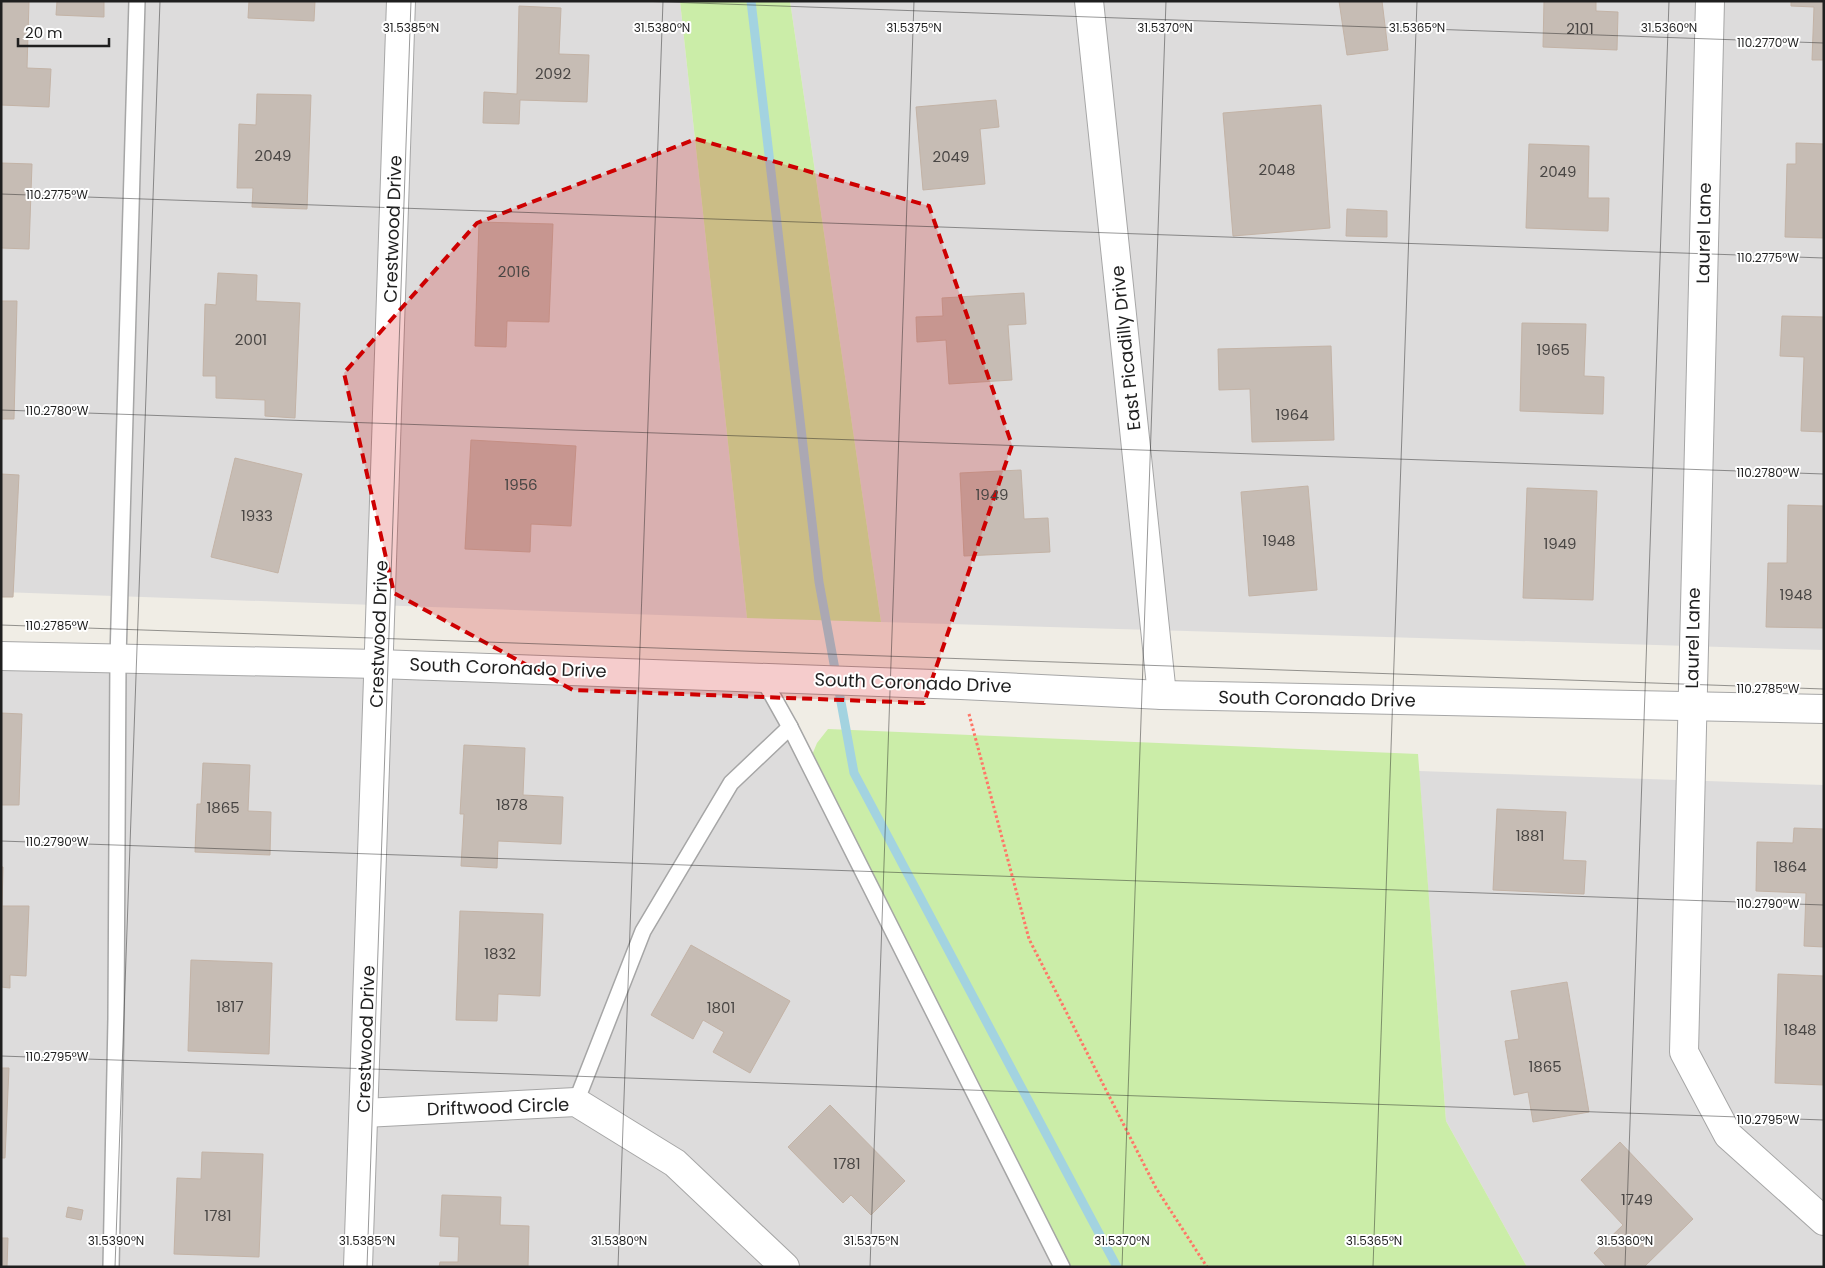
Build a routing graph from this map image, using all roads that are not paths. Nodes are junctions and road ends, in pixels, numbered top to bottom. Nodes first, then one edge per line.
1 (137, 1) edge
2 (401, 1) edge
3 (1090, 1) edge
4 (1710, 1) edge
5 (1, 656) edge
6 (118, 658) junction
7 (378, 664) junction
8 (774, 677) junction
9 (1162, 695) junction
10 (1692, 708) junction
11 (1824, 709) edge
12 (790, 727) junction
13 (576, 1102) junction
14 (364, 1112) junction
15 (1824, 1221) edge
16 (111, 1267) edge
17 (358, 1267) edge
18 (785, 1267) edge
19 (1062, 1267) edge

1 - 6 lane
2 - 7 street, Crestwood Drive
3 - 9 street, East Picadilly Drive
4 - 10 street, Laurel Lane
5 - 6 street, South Coronado Drive
6 - 7 street, South Coronado Drive
6 - 16 lane
7 - 8 street, South Coronado Drive
7 - 14 street, Crestwood Drive
8 - 9 street, South Coronado Drive
8 - 12 lane
9 - 10 street, South Coronado Drive
10 - 11 street, South Coronado Drive
10 - 15 street, Laurel Lane
12 - 13 lane
12 - 19 lane
13 - 14 street, Driftwood Circle
13 - 18 street, Driftwood Circle
14 - 17 street, Crestwood Drive

